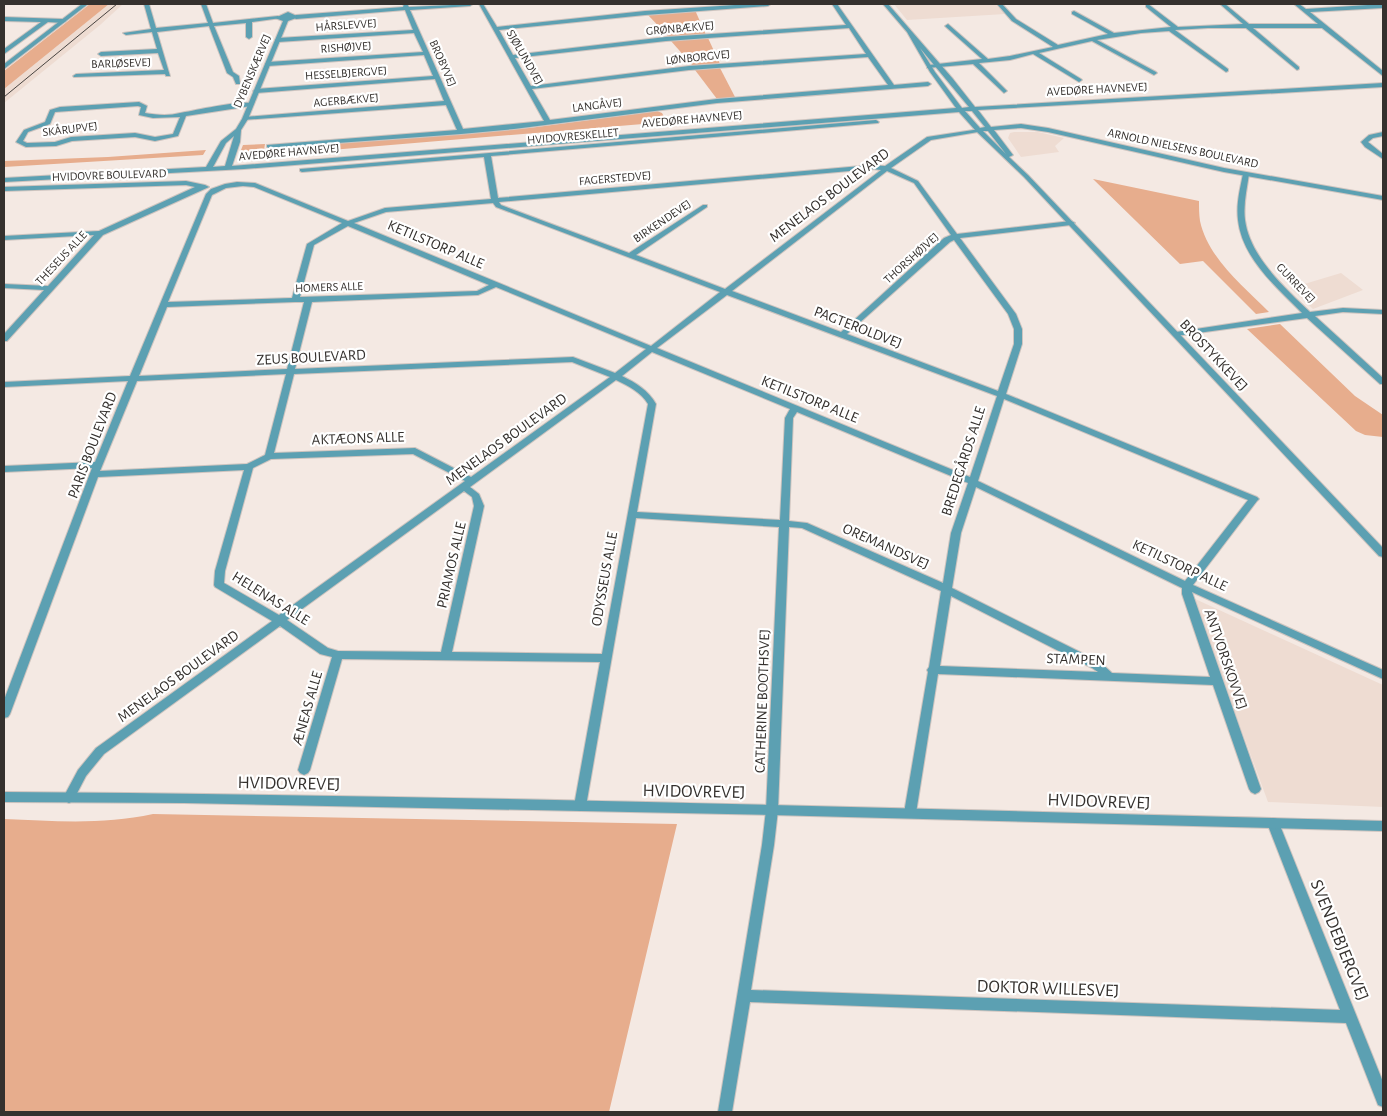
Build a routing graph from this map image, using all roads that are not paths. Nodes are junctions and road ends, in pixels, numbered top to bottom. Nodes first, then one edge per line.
1 (85, 4) edge
2 (146, 4) edge
3 (203, 4) edge
4 (470, 4) edge
5 (481, 4) edge
6 (768, 4) edge
7 (835, 4) edge
8 (885, 4) edge
9 (999, 4) edge
10 (1222, 4) edge
11 (1296, 4) edge
12 (405, 6) edge
13 (1148, 6) dead end
14 (1383, 6) edge
15 (1306, 11) junction
16 (1074, 12) dead end
17 (288, 15) junction
18 (4, 19) edge
19 (16, 20) junction
20 (249, 20) junction
21 (46, 21) junction
22 (63, 21) junction
23 (211, 23) junction
24 (6, 26) dead end
25 (850, 26) junction
26 (948, 26) dead end
27 (1248, 26) junction
28 (1324, 26) junction
29 (1169, 28) junction
30 (1176, 28) junction
31 (496, 29) junction
32 (154, 31) junction
33 (416, 31) junction
34 (126, 33) dead end
35 (909, 33) junction
36 (1114, 35) junction
37 (249, 37) dead end
38 (1092, 39) junction
39 (278, 40) junction
40 (1059, 48) junction
41 (4, 52) edge
42 (160, 52) junction
43 (426, 53) junction
44 (101, 54) dead end
45 (1036, 54) junction
46 (870, 55) junction
47 (512, 57) junction
48 (987, 61) junction
49 (975, 62) junction
50 (268, 64) junction
51 (5, 65) edge
52 (939, 66) junction
53 (929, 67) junction
54 (1297, 68) dead end
55 (1226, 70) dead end
56 (1154, 73) dead end
57 (1383, 74) edge
58 (76, 76) dead end
59 (437, 77) junction
60 (1079, 80) dead end
61 (1383, 80) edge
62 (238, 83) dead end
63 (928, 84) dead end
64 (1383, 85) edge
65 (892, 87) junction
66 (529, 88) junction
67 (256, 91) junction
68 (1004, 91) dead end
69 (969, 102) junction
70 (448, 103) junction
71 (251, 104) junction
72 (956, 104) junction
73 (974, 109) junction
74 (961, 110) junction
75 (184, 114) junction
76 (245, 119) junction
77 (548, 122) junction
78 (876, 122) dead end
79 (990, 129) junction
80 (238, 130) junction
81 (978, 130) junction
82 (461, 132) junction
83 (1383, 134) edge
84 (269, 146) dead end
85 (487, 154) junction
86 (1383, 157) edge
87 (229, 165) junction
88 (210, 166) junction
89 (886, 168) junction
90 (302, 170) dead end
91 (1246, 174) junction
92 (4, 175) edge
93 (1026, 176) junction
94 (4, 180) edge
95 (203, 186) junction
96 (4, 189) edge
97 (215, 189) junction
98 (1383, 198) edge
99 (494, 200) junction
100 (705, 206) dead end
101 (348, 223) junction
102 (1071, 223) junction
103 (100, 233) junction
104 (956, 236) junction
105 (4, 238) edge
106 (632, 256) junction
107 (494, 285) junction
108 (4, 286) edge
109 (49, 288) junction
110 (726, 291) junction
111 (309, 299) junction
112 (295, 300) junction
113 (163, 305) junction
114 (1383, 312) edge
115 (1309, 314) junction
116 (1176, 334) junction
117 (841, 336) junction
118 (4, 339) edge
119 (651, 350) junction
120 (290, 372) junction
121 (616, 377) junction
122 (133, 379) junction
123 (1383, 382) edge
124 (4, 384) edge
125 (1001, 395) junction
126 (794, 409) junction
127 (269, 456) junction
128 (249, 467) junction
129 (4, 469) edge
130 (96, 470) junction
131 (971, 481) junction
132 (467, 484) junction
133 (631, 515) junction
134 (784, 524) junction
135 (1383, 554) edge
136 (1187, 586) junction
137 (946, 589) junction
138 (279, 620) junction
139 (338, 655) junction
140 (446, 656) junction
141 (606, 658) junction
142 (932, 670) junction
143 (1108, 675) junction
144 (1383, 675) edge
145 (1218, 681) junction
146 (4, 714) edge
147 (304, 770) dead end
148 (1256, 789) dead end
149 (4, 797) edge
150 (70, 798) junction
151 (580, 806) junction
152 (772, 810) junction
153 (910, 813) junction
154 (1273, 823) junction
155 (1383, 826) edge
156 (744, 996) junction
157 (1350, 1017) junction
158 (1383, 1100) edge
159 (725, 1112) edge

1 - 22 street
2 - 32 street
3 - 23 street
4 - 12 street
5 - 31 street, SJØLUNDVEJ
6 - 31 street
7 - 25 street
8 - 35 street, BROSTYKKEVEJ
9 - 40 street
10 - 27 street
11 - 15 street
12 - 17 street
12 - 33 street, BROBYVEJ
13 - 30 street
14 - 15 street
15 - 28 street
16 - 36 street
17 - 20 street
17 - 39 street, DYBENSKÆRVEJ
18 - 19 street
19 - 21 street
19 - 24 street
20 - 23 street
20 - 37 street
21 - 22 street
21 - 41 street
22 - 51 street
23 - 32 street
23 - 62 street
25 - 46 street
25 - 47 street, GRØNBÆKVEJ
26 - 48 street
27 - 28 street
27 - 30 street
27 - 54 street
28 - 57 street
29 - 30 street
29 - 36 street
29 - 55 street
31 - 47 street, SJØLUNDVEJ
32 - 34 street
32 - 42 street
33 - 39 street, HÅRSLEVVEJ
33 - 43 street, BROBYVEJ
35 - 52 street, BROSTYKKEVEJ
35 - 53 street, BROSTYKKEVEJ
36 - 38 street
38 - 40 street
38 - 56 street
39 - 50 street, DYBENSKÆRVEJ
40 - 45 street
42 - 44 street
42 - 58 street, BARLØSEVEJ
43 - 50 street, RISHØJVEJ
43 - 59 street, BROBYVEJ
45 - 48 street
45 - 60 street
46 - 65 street
46 - 66 street, LØNBORGVEJ
47 - 66 street, SJØLUNDVEJ
48 - 49 street
49 - 52 street
49 - 68 street
50 - 67 street, DYBENSKÆRVEJ
52 - 53 street
52 - 69 street, BROSTYKKEVEJ
53 - 72 street, BROSTYKKEVEJ
59 - 67 street, HESSELBJERGVEJ
59 - 70 street, BROBYVEJ
61 - 69 street, AVEDØRE HAVNEVEJ
63 - 65 street, LANGÅVEJ
64 - 73 street, AVEDØRE HAVNEVEJ
65 - 77 street, LANGÅVEJ
66 - 77 street, SJØLUNDVEJ
67 - 71 street, DYBENSKÆRVEJ
69 - 72 street, AVEDØRE HAVNEVEJ
69 - 73 street, BROSTYKKEVEJ
70 - 76 street, AGERBÆKVEJ
70 - 82 street, BROBYVEJ
71 - 75 street, SKÅRUPVEJ
71 - 76 street, DYBENSKÆRVEJ
72 - 74 street, BROSTYKKEVEJ
72 - 87 street, AVEDØRE HAVNEVEJ
73 - 74 street, AVEDØRE HAVNEVEJ
73 - 79 street, BROSTYKKEVEJ
74 - 81 street, BROSTYKKEVEJ
74 - 87 street, AVEDØRE HAVNEVEJ
75 - 75 street, SKÅRUPVEJ
76 - 80 street, DYBENSKÆRVEJ
77 - 82 street, LANGÅVEJ
78 - 85 street, HVIDOVRESKELLET
79 - 81 street, ARNOLD NIELSENS BOULEVARD
79 - 91 street, ARNOLD NIELSENS BOULEVARD
79 - 93 street, BROSTYKKEVEJ
80 - 87 street, DYBENSKÆRVEJ
80 - 88 street, DYBENSKÆRVEJ
81 - 89 street, MENELAOS BOULEVARD
81 - 93 street, BROSTYKKEVEJ
82 - 84 street, LANGÅVEJ
83 - 86 street
85 - 90 street, HVIDOVRESKELLET
85 - 99 street
87 - 88 street, AVEDØRE HAVNEVEJ
88 - 92 street, AVEDØRE HAVNEVEJ
88 - 94 street, AVEDØRE HAVNEVEJ
89 - 99 street, FAGERSTEDVEJ
89 - 104 street, BREDEGÅRDS ALLE
89 - 110 street, MENELAOS BOULEVARD
91 - 98 street, ARNOLD NIELSENS BOULEVARD
91 - 115 street, GURREVEJ
93 - 102 street, BROSTYKKEVEJ
95 - 96 street, HVIDOVRE BOULEVARD
95 - 97 street, HVIDOVRE BOULEVARD
95 - 103 street, THESEUS ALLE
97 - 101 street, KETILSTORP ALLE
97 - 113 street, PARIS BOULEVARD
99 - 101 street, FAGERSTEDVEJ
99 - 106 street, PAGTEROLDVEJ
100 - 106 street, BIRKENDEVEJ
101 - 107 street, KETILSTORP ALLE
101 - 112 street
102 - 104 street, THORSHØJVEJ
102 - 116 street, BROSTYKKEVEJ
103 - 105 street
103 - 109 street, THESEUS ALLE
104 - 117 street, THORSHØJVEJ
104 - 125 street, BREDEGÅRDS ALLE
106 - 110 street, PAGTEROLDVEJ
107 - 111 street, HOMERS ALLE
107 - 119 street, KETILSTORP ALLE
108 - 109 street
109 - 118 street, THESEUS ALLE
110 - 117 street, PAGTEROLDVEJ
110 - 119 street, MENELAOS BOULEVARD
111 - 112 street, HOMERS ALLE
111 - 120 street
112 - 113 street, HOMERS ALLE
113 - 122 street, PARIS BOULEVARD
114 - 115 street
115 - 116 street
115 - 123 street, GURREVEJ
116 - 135 street, BROSTYKKEVEJ
117 - 125 street, PAGTEROLDVEJ
119 - 121 street, MENELAOS BOULEVARD
119 - 126 street, KETILSTORP ALLE
120 - 121 street, ZEUS BOULEVARD
120 - 122 street, ZEUS BOULEVARD
120 - 127 street
121 - 132 street, MENELAOS BOULEVARD
121 - 133 street, ODYSSEUS ALLE
122 - 124 street, ZEUS BOULEVARD
122 - 130 street, PARIS BOULEVARD
125 - 131 street, BREDEGÅRDS ALLE
125 - 136 street, PAGTEROLDVEJ
126 - 131 street, KETILSTORP ALLE
126 - 134 street, CATHERINE BOOTHSVEJ
127 - 128 street
127 - 132 street, AKTÆONS ALLE
128 - 130 street
128 - 138 street, HELENAS ALLE
129 - 130 street
130 - 146 street, PARIS BOULEVARD
131 - 136 street, KETILSTORP ALLE
131 - 137 street, BREDEGÅRDS ALLE
132 - 138 street, MENELAOS BOULEVARD
132 - 140 street, PRIAMOS ALLE
133 - 134 street, OREMANDSVEJ
133 - 141 street, ODYSSEUS ALLE
134 - 137 street, OREMANDSVEJ
134 - 152 street, CATHERINE BOOTHSVEJ
136 - 144 street, KETILSTORP ALLE
136 - 145 street, ANTVORSKOVVEJ
137 - 142 street, BREDEGÅRDS ALLE
137 - 143 street, OREMANDSVEJ
138 - 139 street, HELENAS ALLE
138 - 150 street, MENELAOS BOULEVARD
139 - 140 street, HELENAS ALLE
139 - 147 street, ÆNEAS ALLE
140 - 141 street, HELENAS ALLE
141 - 151 street, ODYSSEUS ALLE
142 - 143 street, STAMPEN
142 - 153 street, BREDEGÅRDS ALLE
143 - 145 street, STAMPEN
145 - 148 street, ANTVORSKOVVEJ
149 - 150 street, HVIDOVREVEJ
150 - 151 street, HVIDOVREVEJ
151 - 152 street, HVIDOVREVEJ
152 - 153 street, HVIDOVREVEJ
152 - 156 street, CATHERINE BOOTHSVEJ
153 - 154 street, HVIDOVREVEJ
154 - 155 street, HVIDOVREVEJ
154 - 157 street, SVENDEBJERGVEJ
156 - 157 street, DOKTOR WILLESVEJ
156 - 159 street, CATHERINE BOOTHSVEJ
157 - 158 street, SVENDEBJERGVEJ

